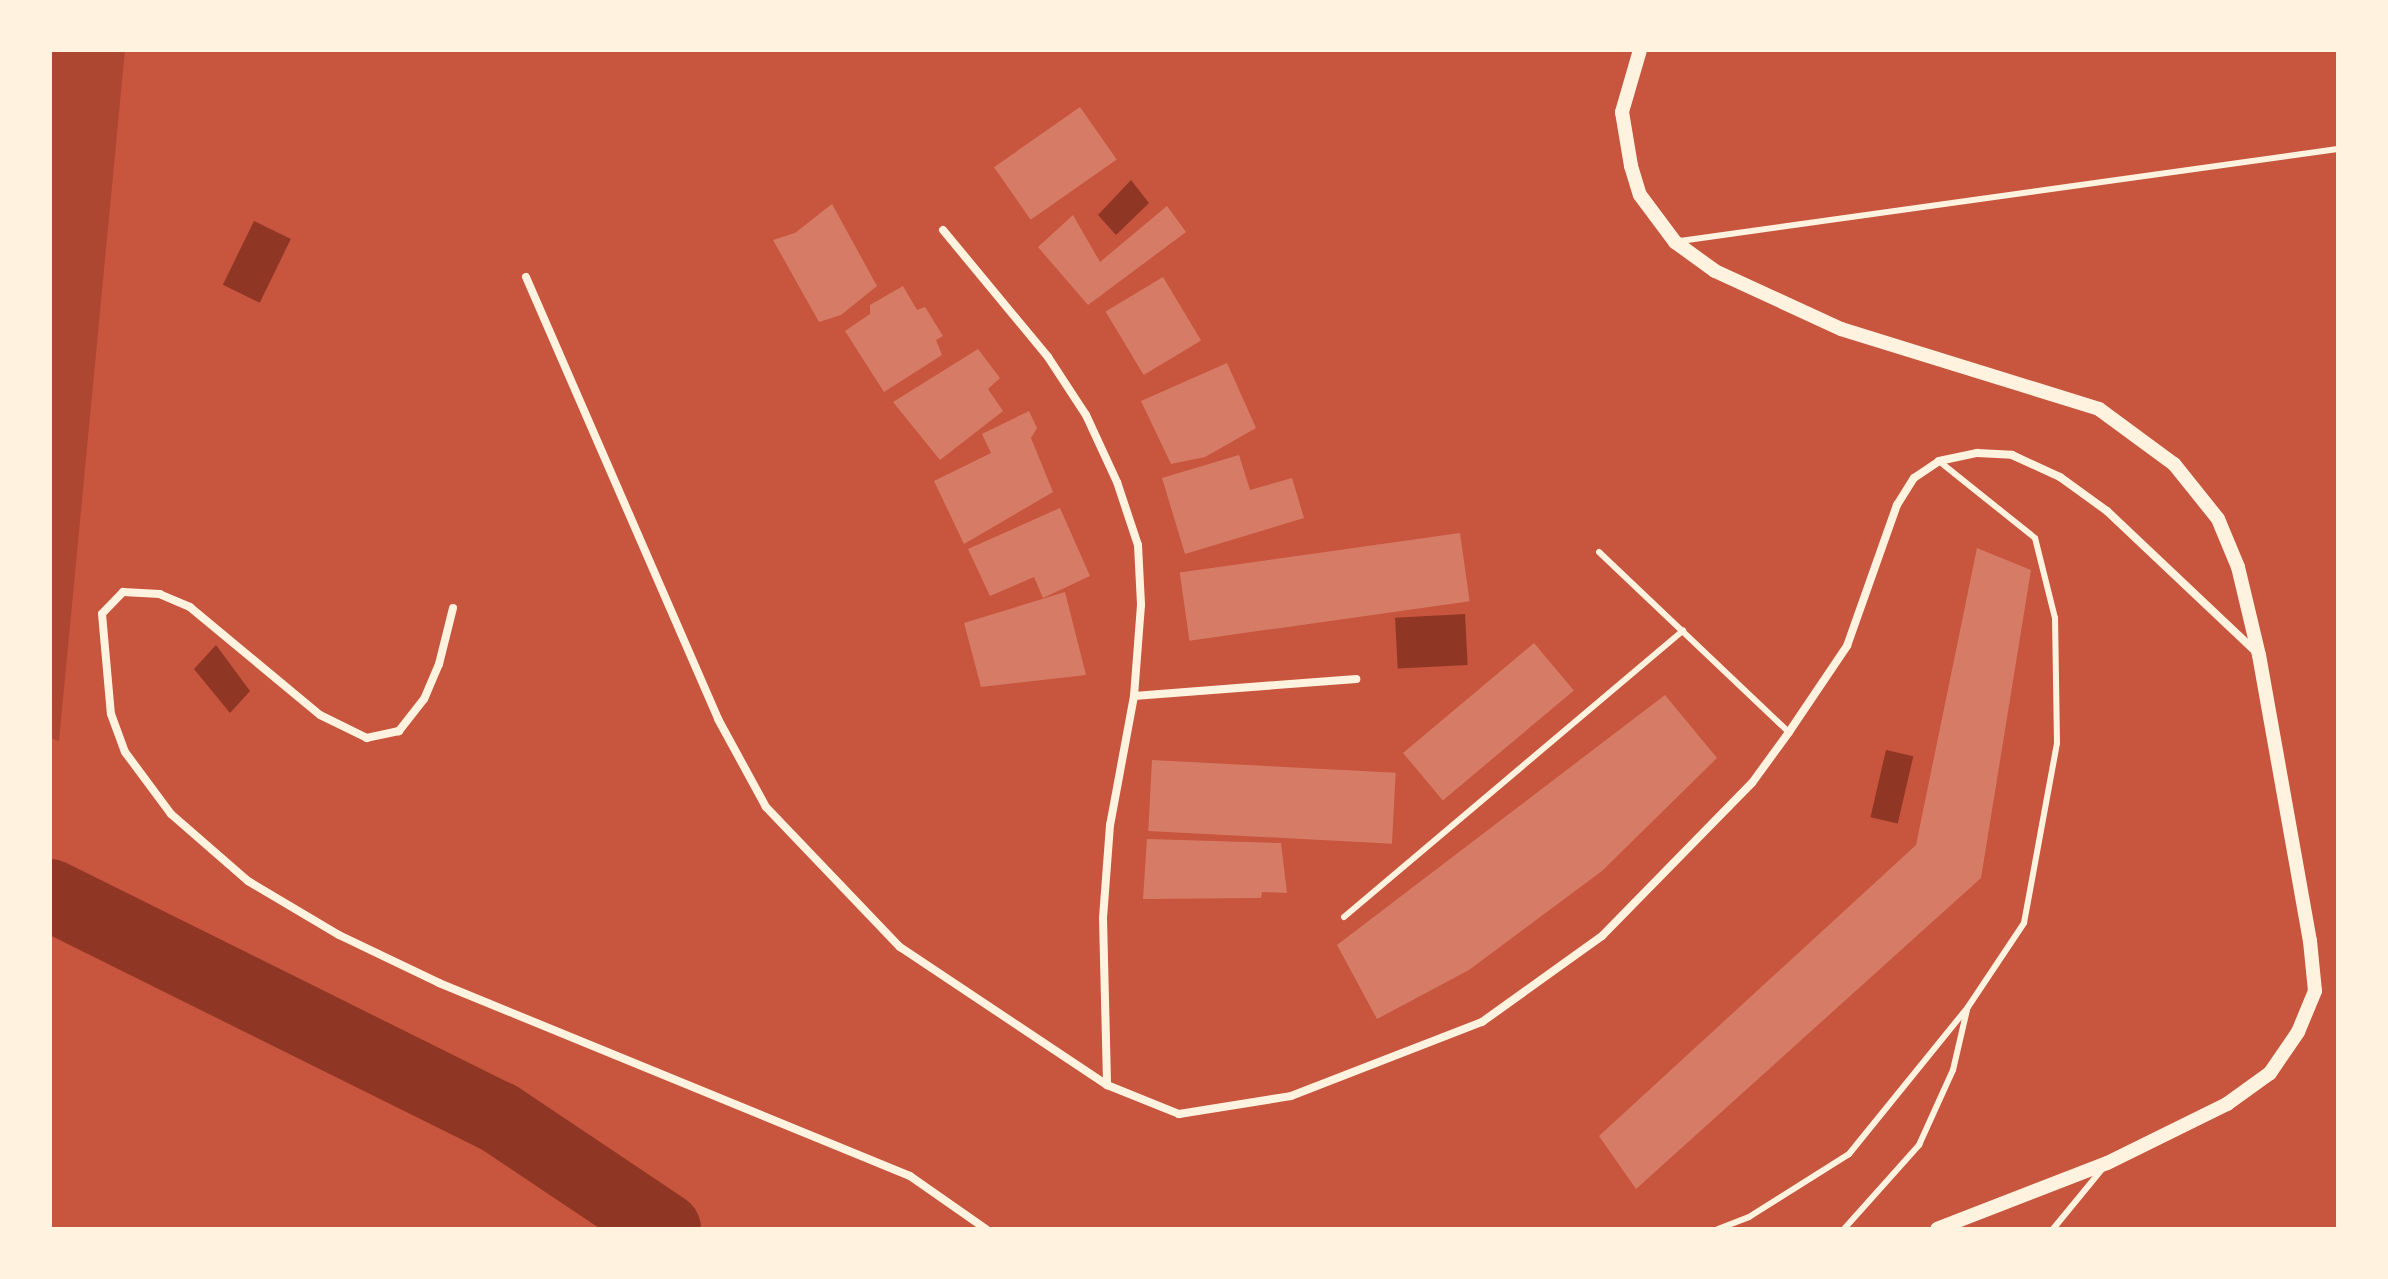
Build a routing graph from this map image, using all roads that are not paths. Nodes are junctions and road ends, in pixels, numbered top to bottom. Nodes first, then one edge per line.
1 (1640, 50) edge
2 (2338, 149) edge
3 (943, 230) dead end
4 (1675, 242) junction
5 (526, 277) dead end
6 (1939, 461) junction
7 (1599, 552) dead end
8 (453, 608) dead end
9 (1683, 631) junction
10 (2259, 655) junction
11 (1356, 679) dead end
12 (1134, 696) junction
13 (1789, 732) junction
14 (1344, 917) dead end
15 (1968, 1007) junction
16 (1107, 1085) junction
17 (2107, 1163) junction
18 (986, 1229) edge
19 (1718, 1229) edge
20 (1844, 1229) edge
21 (1937, 1229) edge
22 (2053, 1229) edge

1 - 4 street
2 - 4 lane
3 - 12 street
4 - 10 street
5 - 16 street
6 - 10 street
6 - 13 street
6 - 15 lane
7 - 9 lane
8 - 18 street
9 - 13 lane
9 - 14 lane
10 - 17 street
11 - 12 street
12 - 16 street
13 - 16 street
15 - 19 lane
15 - 20 lane
17 - 21 street
17 - 22 lane

